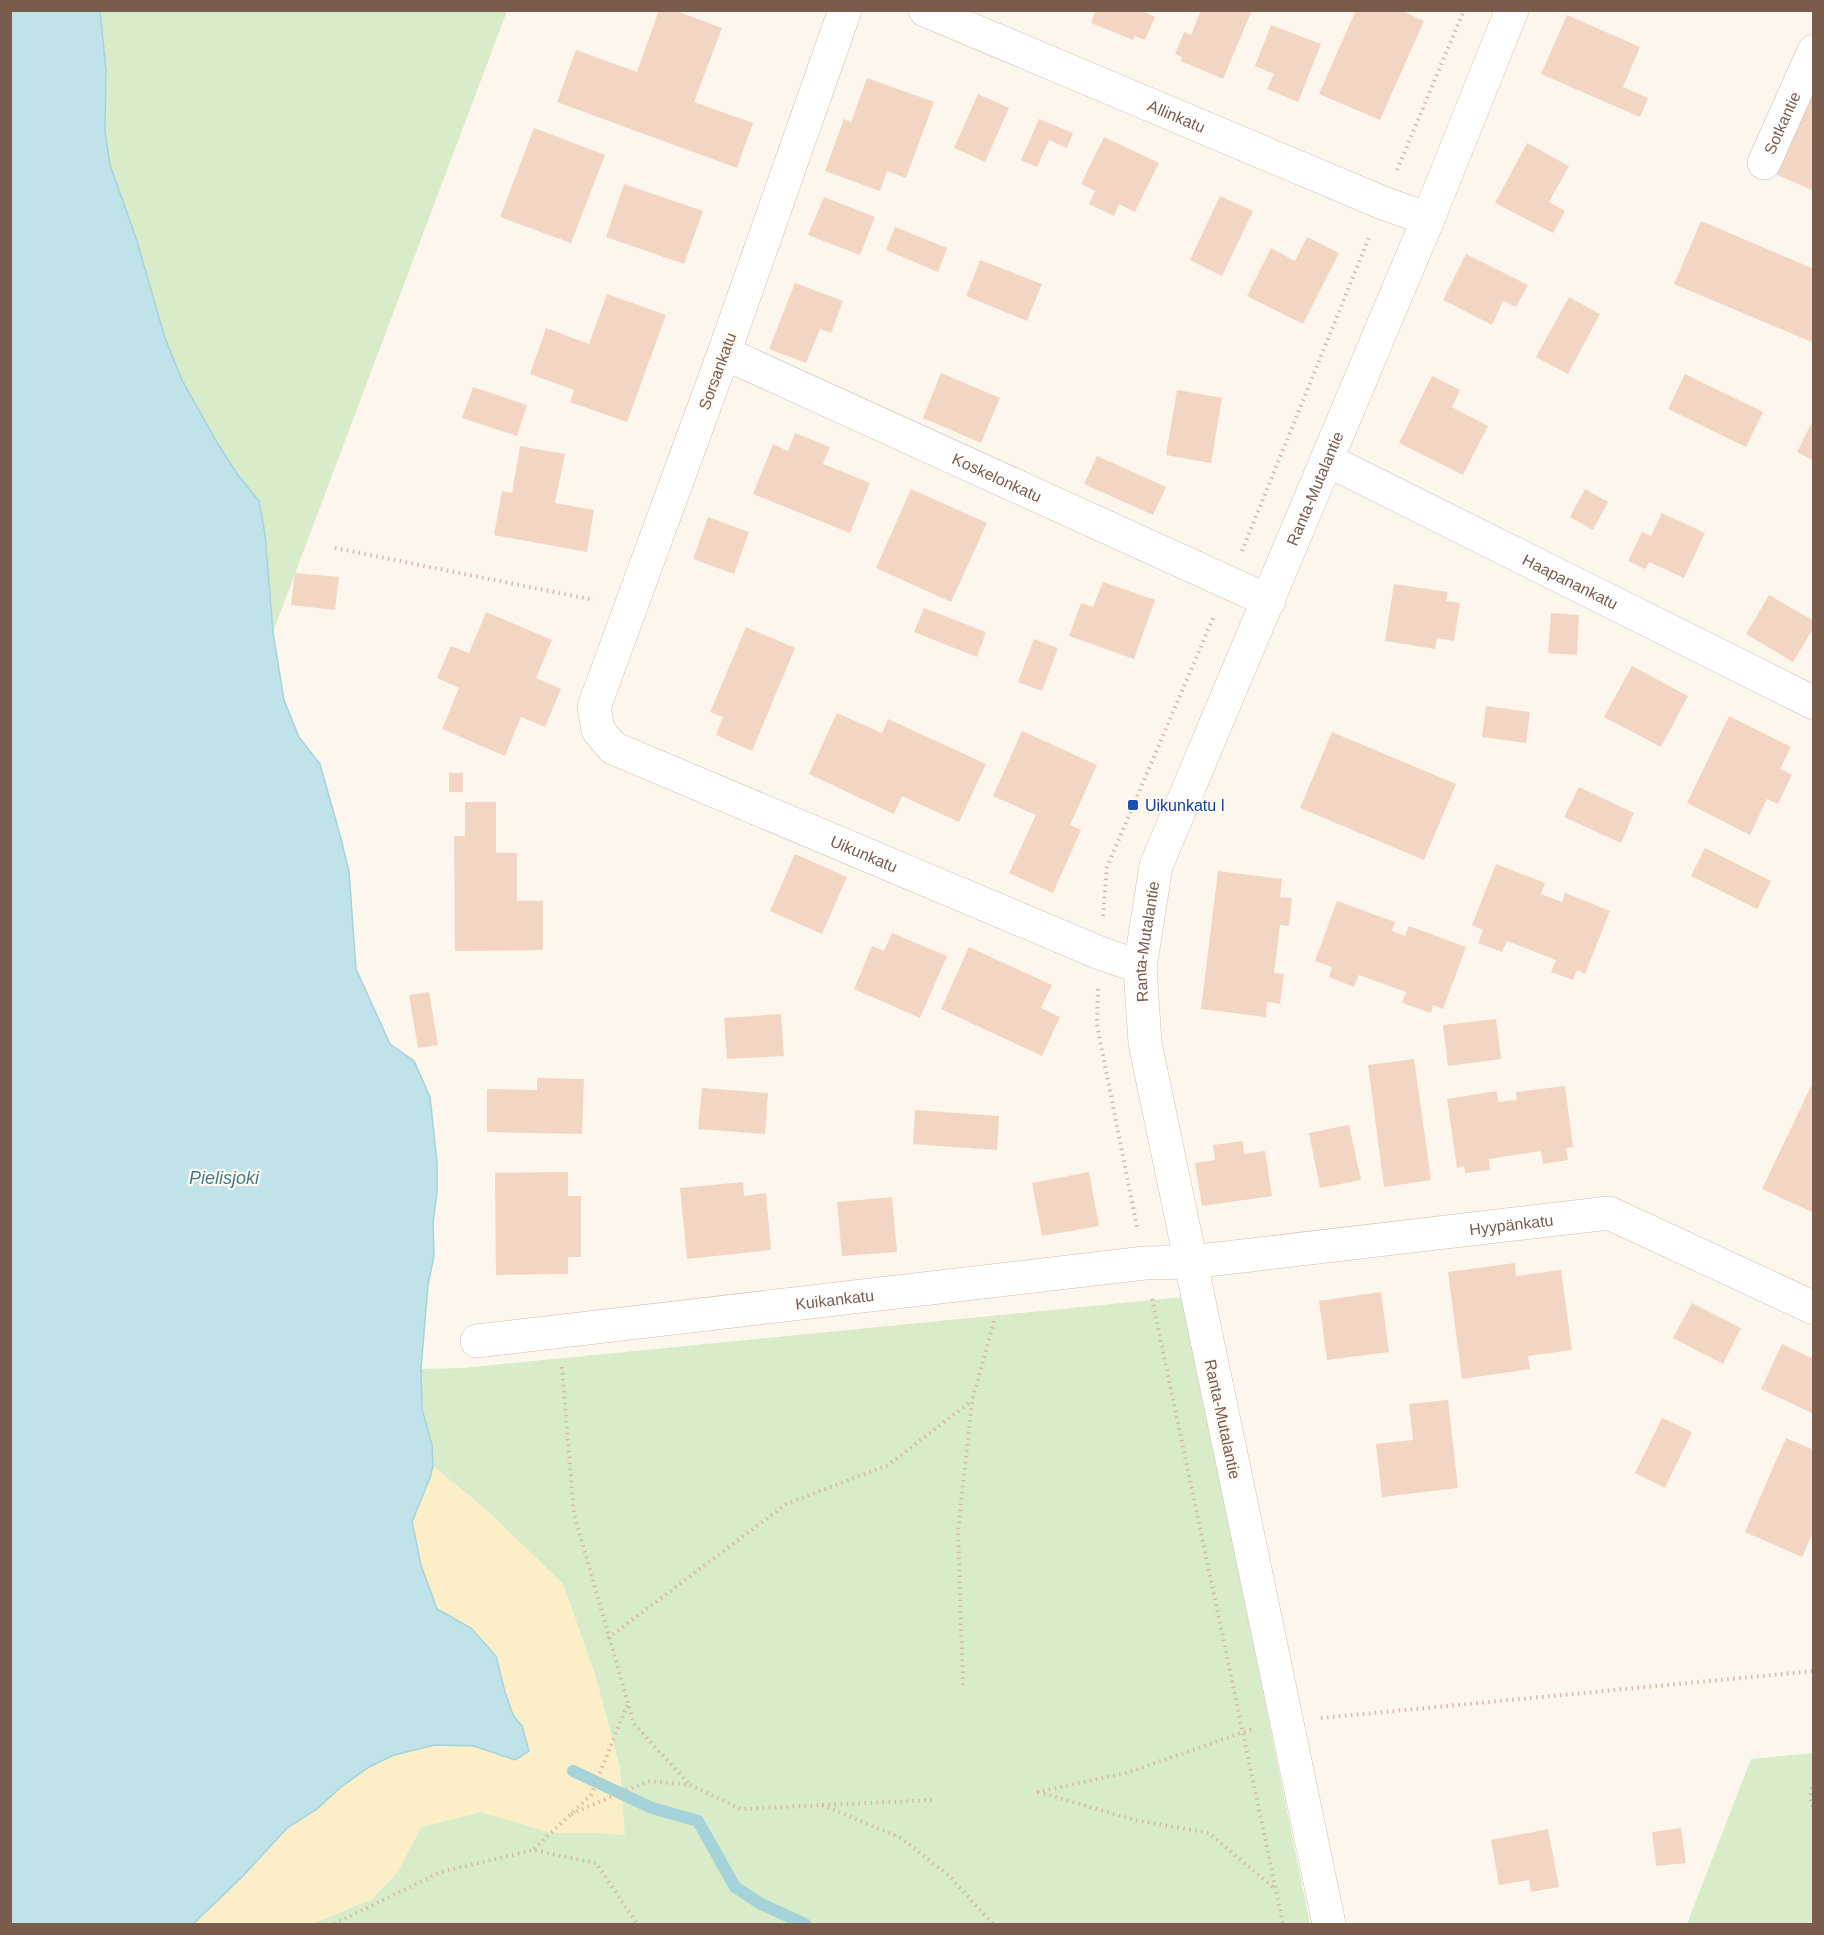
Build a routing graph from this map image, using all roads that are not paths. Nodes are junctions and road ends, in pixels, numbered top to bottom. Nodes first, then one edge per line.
1 (845, 10) edge
2 (925, 10) edge
3 (1512, 10) edge
4 (1814, 51) edge
5 (1764, 163) dead end
6 (1428, 219) junction
7 (724, 353) junction
8 (1327, 460) junction
9 (1269, 601) junction
10 (1814, 702) edge
11 (598, 730) joint
12 (1140, 967) junction
13 (1191, 1262) junction
14 (1814, 1308) edge
15 (477, 1341) dead end
16 (1329, 1924) edge

1 - 7 street, Sorsankatu
2 - 6 street, Allinkatu
3 - 6 street, Ranta-Mutalantie
4 - 5 street, Sotkantie
6 - 8 street, Ranta-Mutalantie
7 - 9 street, Koskelonkatu
7 - 11 street, Sorsankatu
8 - 9 street, Ranta-Mutalantie
8 - 10 street, Haapanankatu
9 - 12 street, Ranta-Mutalantie
11 - 12 street, Uikunkatu
12 - 13 street, Ranta-Mutalantie
13 - 14 street, Hyypänkatu
13 - 15 street, Kuikankatu
13 - 16 street, Ranta-Mutalantie

